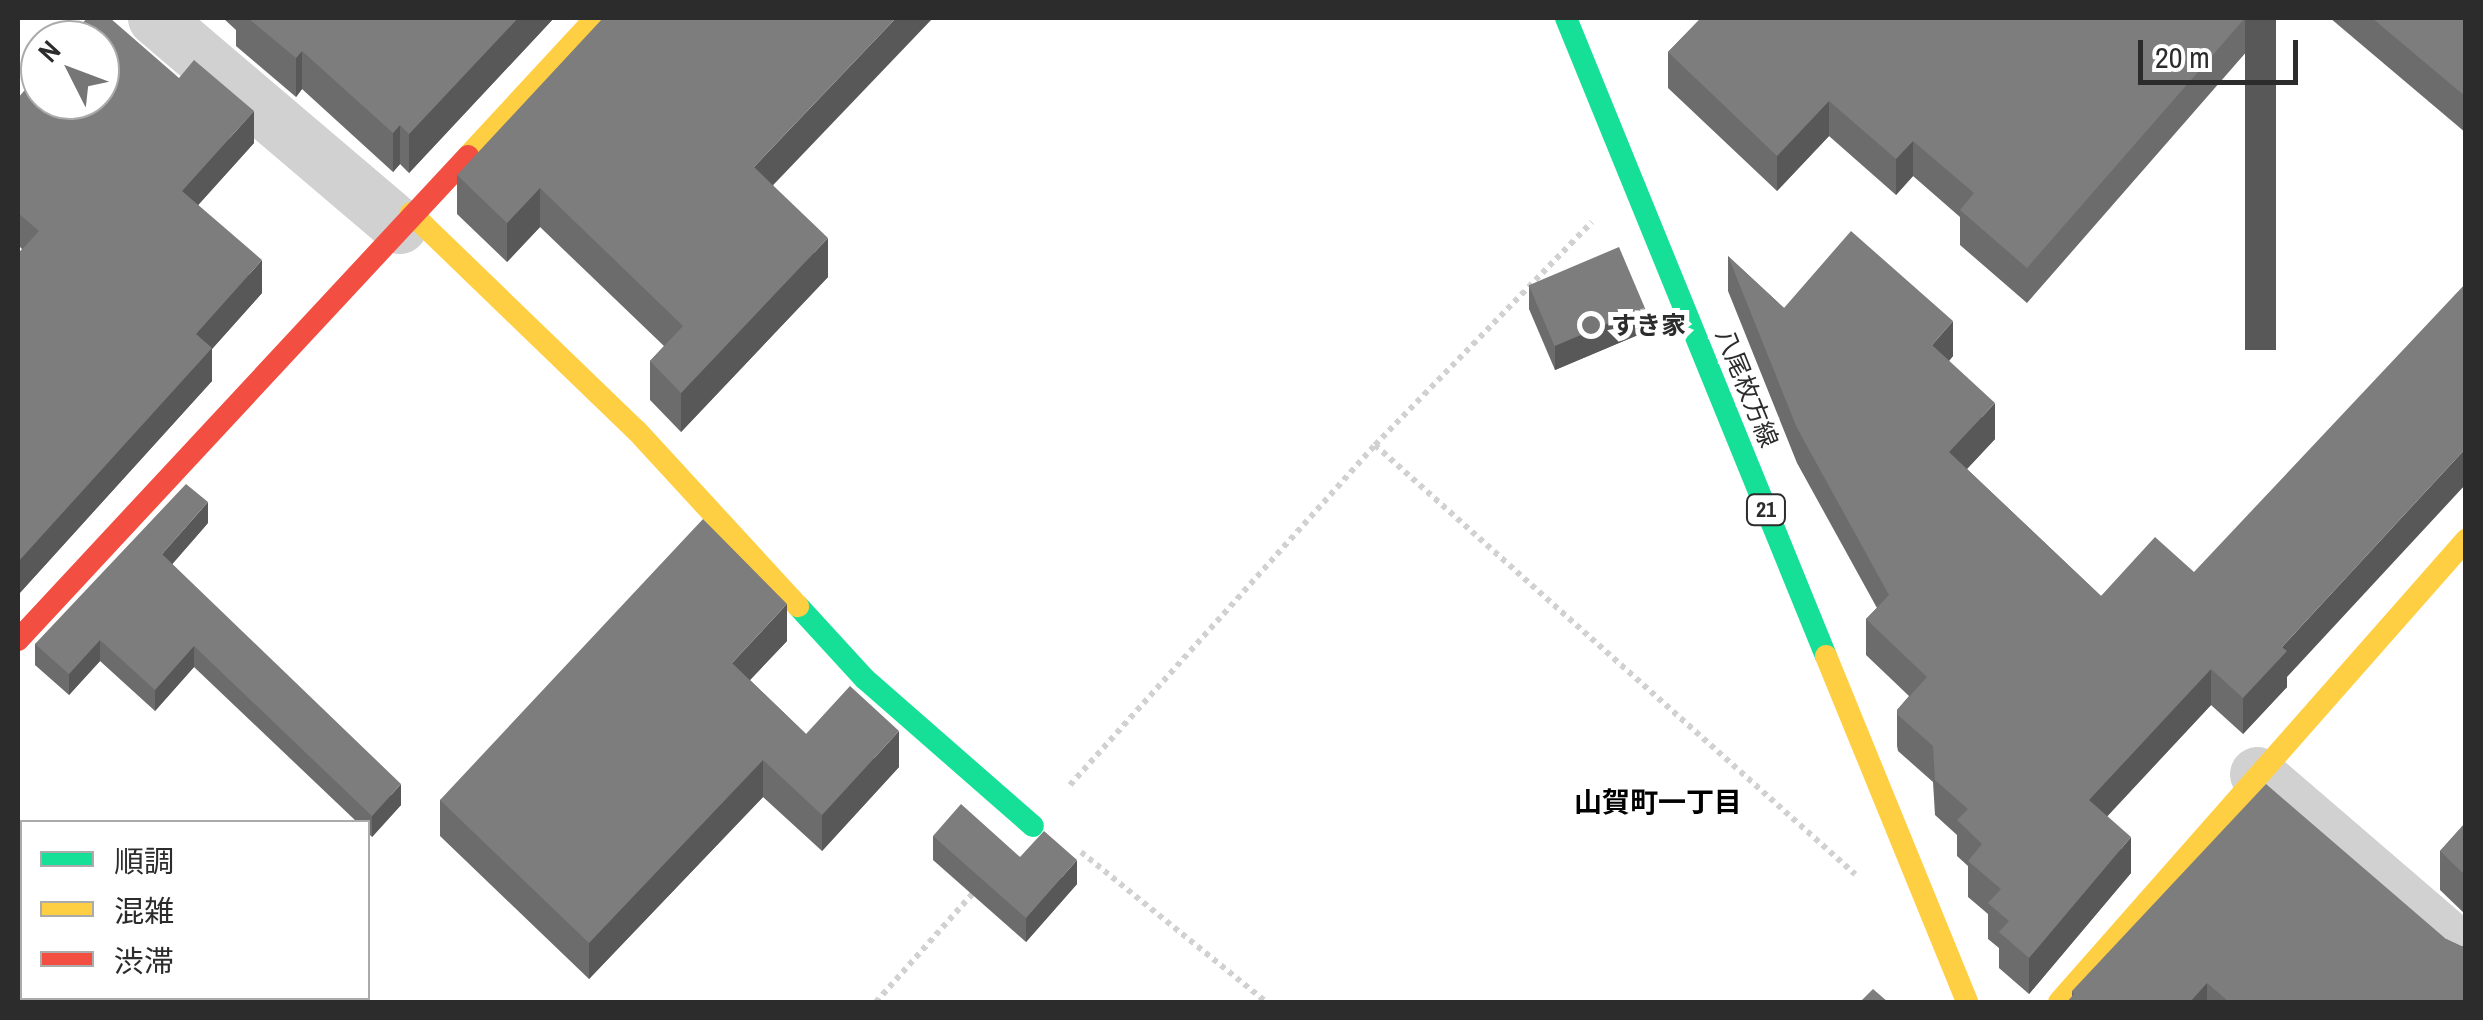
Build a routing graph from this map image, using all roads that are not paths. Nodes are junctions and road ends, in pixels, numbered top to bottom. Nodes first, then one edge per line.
1 (155, 18) edge
2 (596, 18) edge
3 (1566, 18) edge
4 (405, 219) junction
5 (2466, 540) edge
6 (18, 640) edge
7 (2258, 774) junction
8 (1036, 822) road end
9 (2466, 954) edge
10 (1967, 1002) edge
11 (2059, 1002) edge

1 - 4 street
2 - 4 street
3 - 10 street, 八尾枚方線 / 21
4 - 6 street
4 - 8 street
5 - 7 street
7 - 9 street
7 - 11 street

